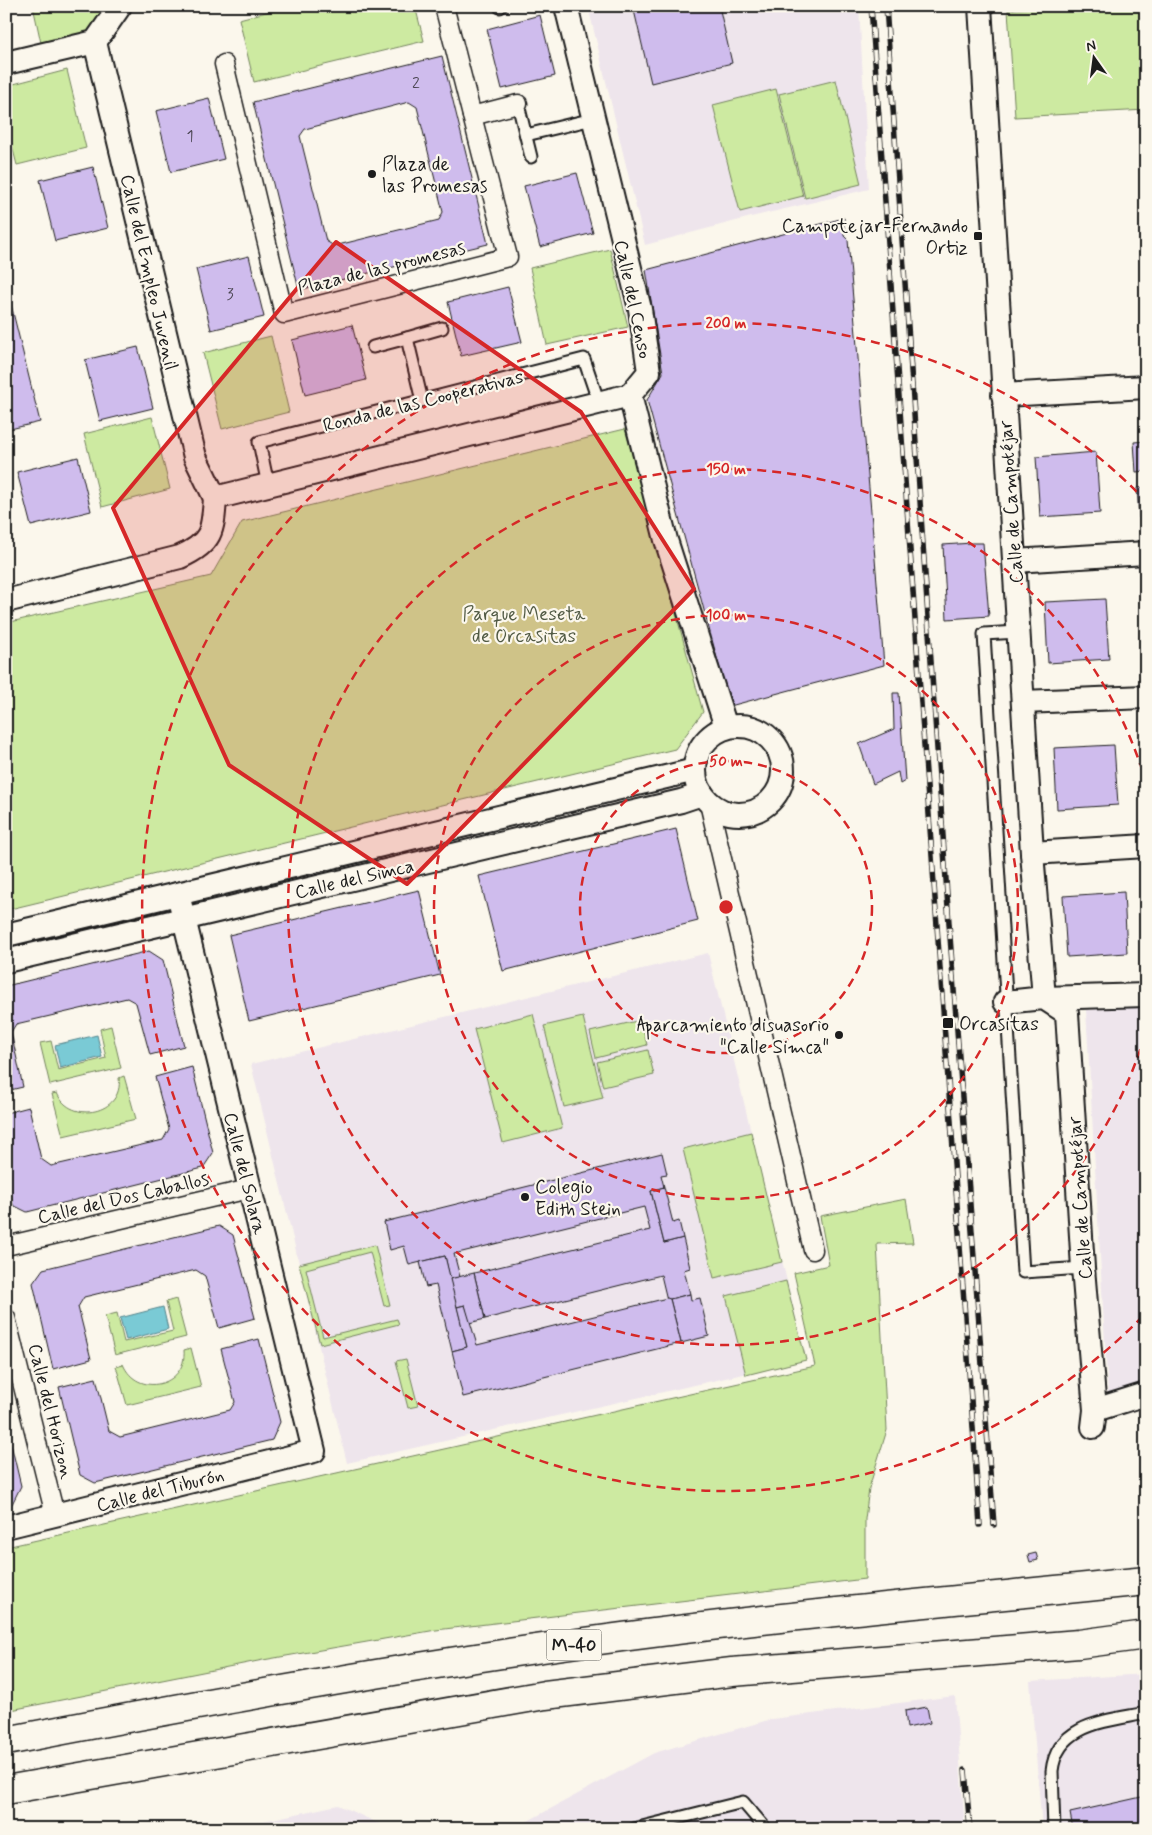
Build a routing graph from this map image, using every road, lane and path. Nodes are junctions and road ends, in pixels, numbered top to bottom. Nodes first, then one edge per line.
1 (120, 6) edge
2 (444, 6) edge
3 (566, 6) edge
4 (980, 6) edge
5 (95, 42) junction
6 (6, 63) edge
7 (224, 64) dead end
8 (518, 104) joint
9 (472, 116) junction
10 (593, 118) junction
11 (526, 135) junction
12 (531, 157) dead end
13 (442, 328) dead end
14 (407, 338) junction
15 (373, 347) dead end
16 (1146, 387) edge
17 (630, 395) junction
18 (1003, 395) junction
19 (422, 401) junction
20 (598, 403) junction
21 (268, 485) junction
22 (215, 498) junction
23 (1146, 554) edge
24 (1014, 561) junction
25 (6, 602) edge
26 (1018, 632) junction
27 (1146, 697) edge
28 (1023, 702) junction
29 (726, 727) junction
30 (695, 770) junction
31 (706, 798) junction
32 (1146, 846) edge
33 (1032, 852) junction
34 (178, 894) junction
35 (184, 919) junction
36 (6, 935) edge
37 (6, 961) edge
38 (1146, 995) edge
39 (1044, 998) junction
40 (1006, 1002) junction
41 (250, 1189) junction
42 (6, 1246) edge
43 (813, 1250) dead end
44 (1083, 1268) junction
45 (6, 1318) edge
46 (1146, 1394) edge
47 (314, 1451) joint
48 (55, 1515) junction
49 (6, 1527) edge
50 (1146, 1581) edge
51 (1146, 1635) edge
52 (1146, 1713) edge
53 (6, 1741) edge
54 (6, 1790) edge
55 (634, 1829) edge
56 (766, 1829) edge
57 (1054, 1829) edge

1 - 5 street
2 - 9 street, Plaza de las promesas
3 - 10 street, Calle del Censo
4 - 18 street, Calle de Campotéjar
5 - 6 street
5 - 22 street, Calle del Empleo Juvenil
7 - 9 street, Plaza de las promesas
8 - 9 street
8 - 11 lane
10 - 11 lane
10 - 17 street, Calle del Censo
11 - 12 lane
13 - 14 lane
14 - 15 lane
14 - 19 lane
16 - 18 street
17 - 20 street
17 - 29 street
18 - 24 street, Calle de Campotéjar
19 - 20 lane, Ronda de las Cooperativas
19 - 21 lane, Ronda de las Cooperativas
20 - 21 street
21 - 22 street
22 - 25 street
23 - 24 street
24 - 26 street, Calle de Campotéjar
26 - 28 street, Calle de Campotéjar
26 - 40 lane
27 - 28 street
28 - 33 street, Calle de Campotéjar
29 - 30 street
29 - 31 street
30 - 31 street
30 - 34 street, Calle del Simca
31 - 35 street, Calle del Simca
31 - 43 street
32 - 33 street
33 - 39 street, Calle de Campotéjar
34 - 35 street, Calle del Solara
34 - 36 street, Calle del Simca
35 - 37 street, Calle del Simca
35 - 41 street, Calle del Solara
38 - 39 street
39 - 40 street
39 - 44 street, Calle de Campotéjar
40 - 44 lane
41 - 42 street, Calle del Dos Caballos
41 - 47 street, Calle del Solara
44 - 46 street, Calle de Campotéjar
45 - 48 street, Calle del Horizon
47 - 48 street, Calle del Tiburón
48 - 49 street, Calle del Tiburón
50 - 53 highway, M-40
51 - 54 highway, M-40
52 - 57 lane
55 - 56 lane

